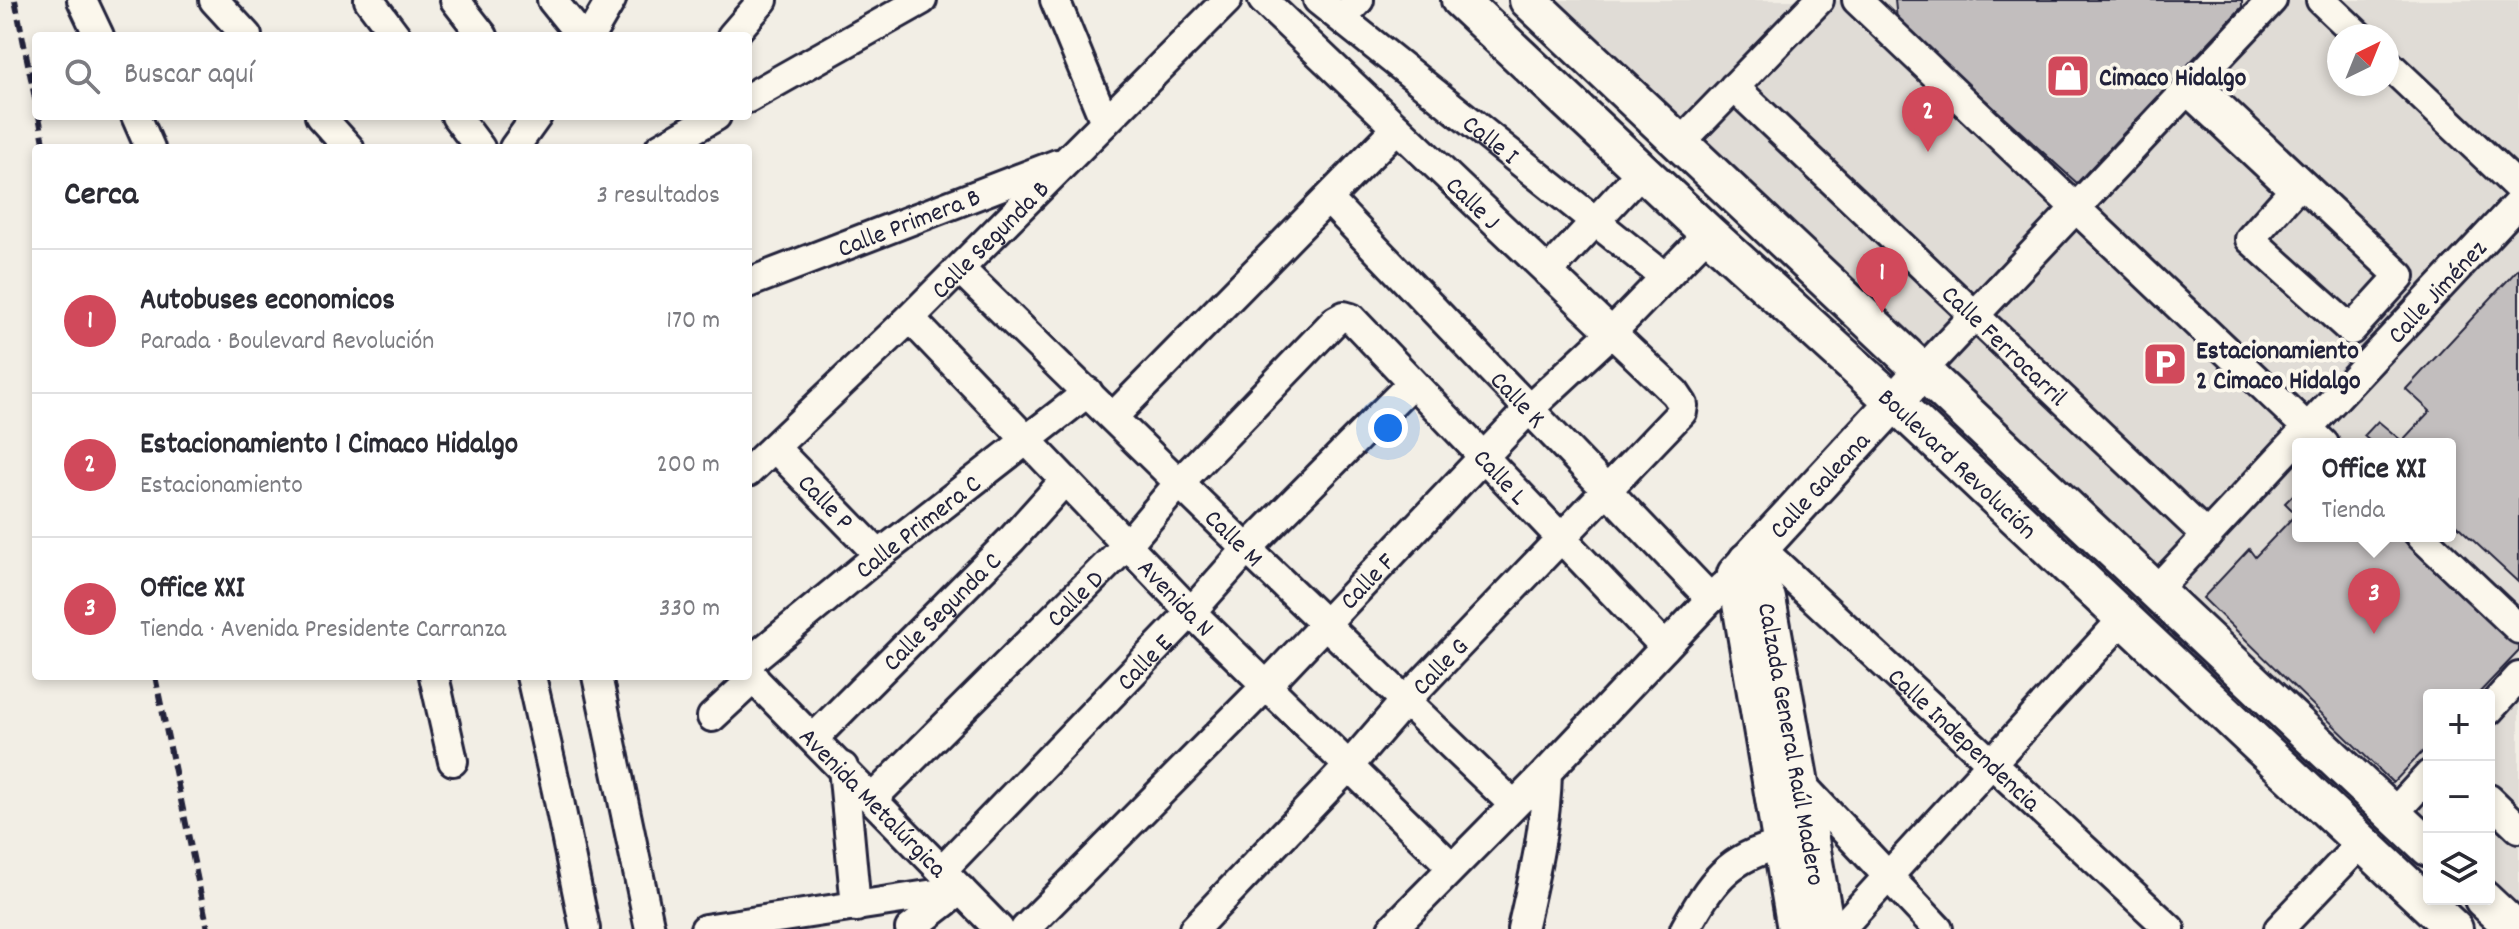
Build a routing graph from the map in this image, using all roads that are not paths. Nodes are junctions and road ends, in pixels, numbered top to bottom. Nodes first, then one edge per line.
1 (82, 0) edge
2 (214, 0) edge
3 (369, 0) edge
4 (455, 0) edge
5 (552, 0) edge
6 (611, 0) edge
7 (763, 0) edge
8 (922, 0) edge
9 (1055, 0) edge
10 (1227, 0) edge
11 (1263, 0) edge
12 (1318, 0) edge
13 (1460, 0) edge
14 (1528, 0) edge
15 (1819, 0) edge
16 (1857, 0) edge
17 (2272, 0) edge
18 (2321, 0) edge
19 (1350, 9) edge
20 (878, 12) edge
21 (2346, 24) edge
22 (97, 32) edge
23 (243, 32) edge
24 (393, 32) edge
25 (480, 32) edge
26 (578, 32) edge
27 (592, 32) edge
28 (735, 32) edge
29 (2399, 74) edge
30 (2190, 86) junction
31 (1734, 87) junction
32 (752, 95) edge
33 (138, 120) edge
34 (324, 120) edge
35 (459, 120) edge
36 (534, 120) edge
37 (709, 120) edge
38 (1105, 122) junction
39 (1397, 128) junction
40 (1680, 143) junction
41 (148, 144) edge
42 (345, 144) edge
43 (477, 144) edge
44 (517, 144) edge
45 (667, 144) edge
46 (1069, 159) junction
47 (1642, 171) junction
48 (2519, 188) edge
49 (1328, 199) junction
50 (2519, 202) edge
51 (2076, 208) junction
52 (1595, 222) junction
53 (1708, 233) junction
54 (960, 269) junction
55 (1548, 272) junction
56 (1665, 277) junction
57 (752, 281) edge
58 (1975, 315) junction
59 (910, 318) junction
60 (1335, 321) joint
61 (1611, 333) junction
62 (1922, 371) junction
63 (1412, 383) junction
64 (1088, 392) junction
65 (1894, 402) junction
66 (1683, 405) joint
67 (1529, 409) junction
68 (1113, 417) junction
69 (2316, 436) edge
70 (1026, 440) junction
71 (775, 448) junction
72 (1484, 456) junction
73 (2292, 458) edge
74 (752, 468) edge
75 (1065, 480) junction
76 (1179, 483) junction
77 (1607, 491) junction
78 (2207, 536) junction
79 (1562, 539) junction
80 (2427, 542) edge
81 (1127, 545) junction
82 (1247, 549) junction
83 (879, 555) junction
84 (1748, 561) junction
85 (2156, 590) junction
86 (1711, 599) junction
87 (1191, 612) junction
88 (2124, 618) junction
89 (1325, 622) junction
90 (2519, 629) edge
91 (1665, 647) junction
92 (752, 669) edge
93 (752, 673) edge
94 (2519, 677) edge
95 (435, 680) edge
96 (532, 680) edge
97 (598, 680) edge
98 (743, 680) edge
99 (1267, 685) junction
100 (1406, 700) junction
101 (2495, 703) edge
102 (712, 717) dead end
103 (814, 738) junction
104 (453, 761) dead end
105 (1991, 763) junction
106 (843, 767) junction
107 (1348, 767) junction
108 (1547, 772) junction
109 (2423, 782) edge
110 (1800, 783) junction
111 (873, 798) junction
112 (1513, 804) junction
113 (2495, 805) edge
114 (2393, 814) junction
115 (2519, 828) edge
116 (2362, 842) junction
117 (2423, 842) edge
118 (1781, 845) junction
119 (1452, 867) junction
120 (1887, 877) junction
121 (951, 880) junction
122 (2489, 905) edge
123 (856, 907) junction
124 (585, 929) edge
125 (650, 929) edge
126 (705, 929) edge
127 (910, 929) edge
128 (999, 929) edge
129 (1025, 929) edge
130 (1194, 929) edge
131 (1392, 929) edge
132 (1522, 929) edge
133 (1685, 929) edge
134 (1796, 929) edge
135 (1826, 929) edge
136 (1840, 929) edge
137 (1938, 929) edge
138 (2170, 929) edge
139 (2279, 929) edge
140 (2454, 929) edge
141 (2515, 929) edge

1 - 22 street
2 - 23 street
3 - 24 street
4 - 25 street
5 - 26 street
6 - 27 street
7 - 28 street
8 - 20 street
9 - 38 street
10 - 38 street, Calle Segunda B
11 - 39 street, Calle J
12 - 19 street, Calle I
13 - 47 main road, Boulevard Revolución
14 - 40 main road
15 - 31 street
16 - 51 street
17 - 30 street, Calle Galeana
18 - 21 street
19 - 52 street, Calle I
20 - 32 street
29 - 48 street
30 - 30 street
30 - 51 street, Calle Galeana
31 - 40 street
31 - 58 street, Calle Ferrocarril
33 - 41 street
34 - 42 street
35 - 43 street
36 - 44 street
37 - 45 street
38 - 46 street, Calle Segunda B
39 - 49 street
39 - 55 street, Calle J
40 - 62 main road
46 - 54 street, Calle Segunda B
46 - 57 street, Calle Primera B
47 - 52 street
47 - 53 main road, Boulevard Revolución
49 - 67 street, Calle K
49 - 68 street
50 - 69 street, Calle Jiménez
51 - 58 street, Calle Galeana
51 - 69 street
52 - 55 street
52 - 56 street, Calle I
53 - 56 street, Calle F
53 - 65 main road, Boulevard Revolución
54 - 59 street, Calle Segunda B
54 - 64 street, Calle M
55 - 61 street, Calle J
56 - 61 street, Calle F
58 - 62 street, Calle Galeana
58 - 78 street, Calle Ferrocarril
59 - 70 street, Avenida N
59 - 71 street, Calle Segunda B
60 - 63 street, Calle L
60 - 76 street, Calle D
61 - 66 street, Calle J
61 - 67 street, Calle F
62 - 65 main road, Calle Galeana
62 - 85 main road
63 - 72 street, Calle L
63 - 82 street, Calle E
64 - 68 street, Calle M
64 - 70 street, Calle Primera C
65 - 84 main road, Calle Galeana
65 - 88 main road, Boulevard Revolución
66 - 77 street, Calle G
67 - 72 street, Calle F
67 - 77 street, Calle K
68 - 76 street, Calle M
70 - 75 street, Avenida N
70 - 83 street, Calle Primera C
71 - 74 street, Calle Segunda B
71 - 83 street, Calle P
72 - 79 street, Calle L
72 - 89 street, Calle F
73 - 78 street, Calle Jiménez
75 - 81 street, Avenida N
75 - 103 street, Calle Segunda C
76 - 81 street, Calle D
76 - 82 street, Calle M
77 - 79 street, Calle G
77 - 86 street, Calle K
78 - 85 street, Calle Jiménez
79 - 91 street, Calle L
79 - 100 street, Calle G
80 - 90 street
81 - 87 street, Avenida N
81 - 111 street, Calle D
82 - 87 street, Calle E
82 - 89 street, Calle M
83 - 92 street, Calle Primera C
84 - 86 street, Calle Galeana
84 - 105 street, Calle Independencia
84 - 110 main road, Calzada General Raúl Madero
84 - 118 main road, Calzada General Raúl Madero
85 - 114 main road
86 - 91 street, Calle Galeana
87 - 99 street, Avenida N
87 - 121 street, Calle E
88 - 105 street
88 - 116 main road, Boulevard Revolución
89 - 99 street, Calle F
89 - 100 street, Calle M
91 - 108 street, Calle Galeana
93 - 103 street, Avenida Metalúrgica
94 - 101 street
95 - 104 street
96 - 124 street
97 - 125 street
98 - 102 street, Calle Primera C
99 - 107 street, Avenida N
99 - 129 street, Calle F
100 - 107 street, Calle G
100 - 112 street, Calle M
103 - 106 street, Avenida Metalúrgica
105 - 120 street
105 - 138 street, Calle Independencia
106 - 111 street, Avenida Metalúrgica
106 - 123 street
107 - 119 street, Avenida N
107 - 130 street, Calle G
108 - 112 street, Calle Galeana
108 - 132 street
109 - 114 street
110 - 120 street
110 - 135 main road, Calzada General Raúl Madero
111 - 121 street, Avenida Metalúrgica
112 - 119 street, Calle Galeana
113 - 115 street
114 - 117 main road
116 - 139 street
116 - 140 main road, Boulevard Revolución
118 - 133 street
118 - 134 main road, Calzada General Raúl Madero
119 - 131 street, Calle Galeana
120 - 136 street
120 - 137 street
121 - 123 street
121 - 127 street, Calle E
121 - 128 street, Avenida Metalúrgica
122 - 141 main road
123 - 126 street

